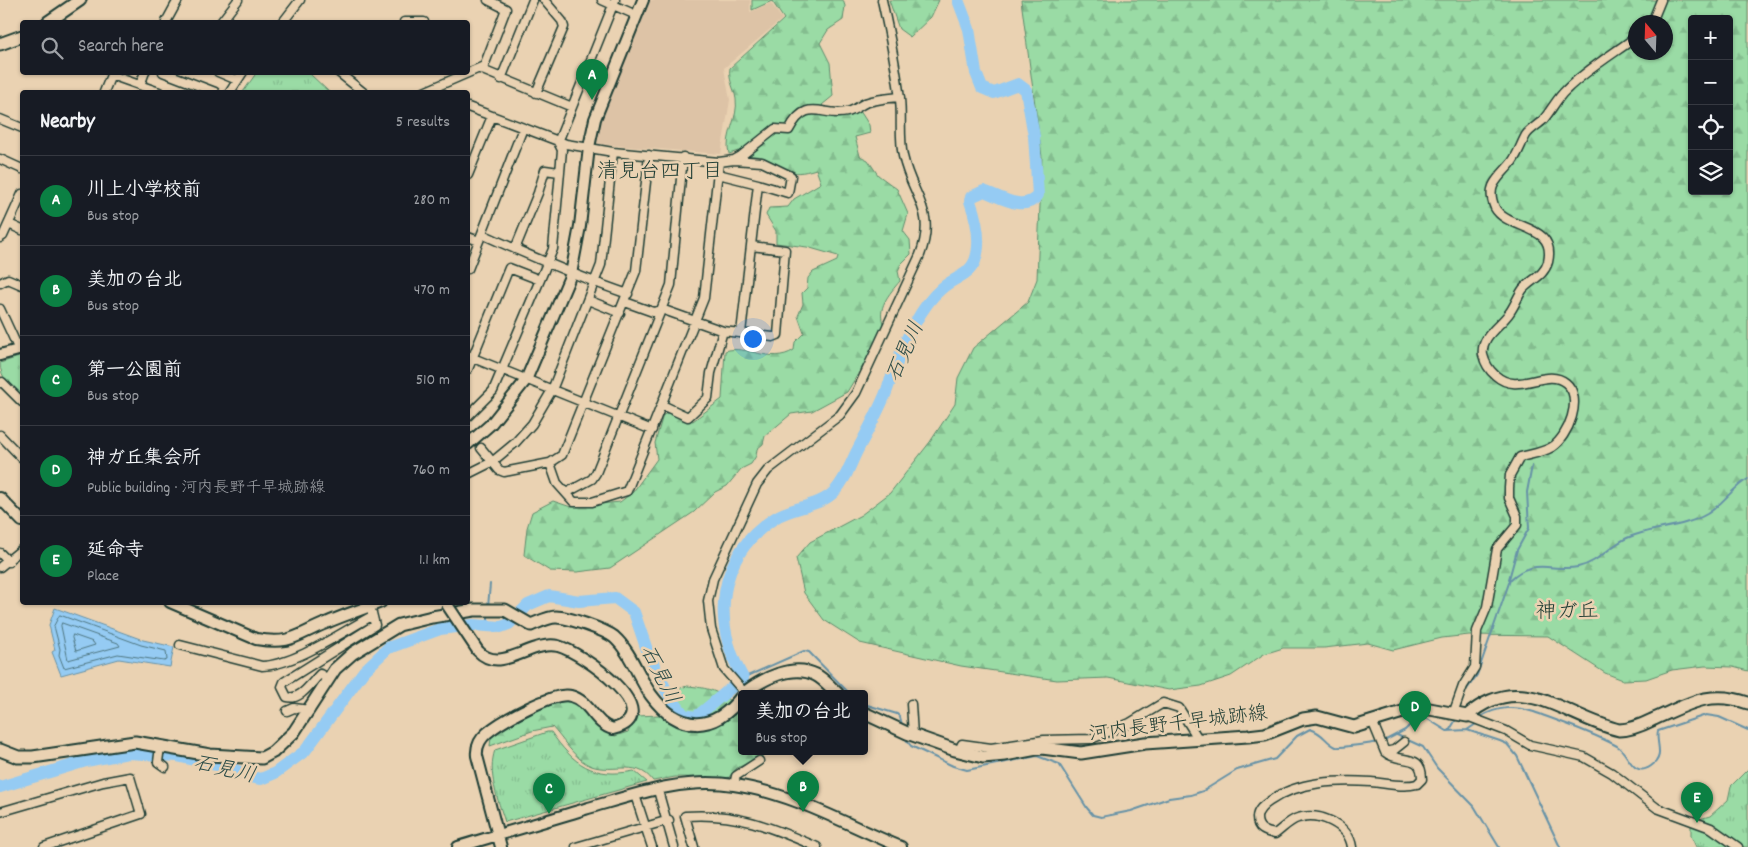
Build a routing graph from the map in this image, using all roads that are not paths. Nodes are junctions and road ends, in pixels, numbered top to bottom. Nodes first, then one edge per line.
1 (80, 0) edge
2 (178, 0) edge
3 (238, 0) edge
4 (300, 0) edge
5 (488, 0) edge
6 (533, 0) edge
7 (544, 0) edge
8 (602, 0) edge
9 (642, 0) edge
10 (882, 0) edge
11 (1661, 0) edge
12 (614, 2) edge
13 (636, 15) junction
14 (1655, 15) edge
15 (51, 20) edge
16 (167, 20) edge
17 (223, 20) edge
18 (285, 20) edge
19 (20, 37) edge
20 (1628, 43) edge
21 (0, 44) edge
22 (480, 69) junction
23 (470, 73) edge
24 (111, 75) edge
25 (113, 75) edge
26 (145, 75) edge
27 (170, 75) edge
28 (225, 75) edge
29 (241, 75) edge
30 (342, 75) edge
31 (465, 75) edge
32 (501, 79) junction
33 (237, 80) junction
34 (144, 88) edge
35 (105, 90) edge
36 (210, 90) edge
37 (231, 90) edge
38 (360, 90) edge
39 (429, 90) edge
40 (536, 93) junction
41 (900, 97) junction
42 (470, 107) edge
43 (572, 107) junction
44 (492, 116) junction
45 (0, 119) edge
46 (20, 127) edge
47 (524, 128) junction
48 (558, 142) junction
49 (589, 147) junction
50 (613, 152) junction
51 (649, 154) junction
52 (684, 157) junction
53 (0, 159) edge
54 (734, 160) junction
55 (719, 162) junction
56 (20, 168) edge
57 (470, 170) edge
58 (559, 172) junction
59 (718, 174) junction
60 (758, 184) junction
61 (20, 199) edge
62 (9, 224) junction
63 (20, 229) edge
64 (470, 236) edge
65 (0, 238) edge
66 (480, 238) junction
67 (751, 246) junction
68 (515, 248) junction
69 (548, 262) junction
70 (470, 264) edge
71 (571, 274) junction
72 (540, 280) junction
73 (594, 282) junction
74 (0, 283) edge
75 (20, 284) edge
76 (627, 298) junction
77 (588, 300) junction
78 (0, 310) edge
79 (659, 311) junction
80 (620, 312) junction
81 (3, 322) edge
82 (695, 322) junction
83 (723, 331) junction
84 (741, 333) junction
85 (20, 348) edge
86 (20, 350) edge
87 (0, 355) edge
88 (470, 357) edge
89 (503, 370) junction
90 (526, 380) junction
91 (1, 381) edge
92 (552, 390) junction
93 (20, 400) edge
94 (585, 403) junction
95 (662, 405) junction
96 (470, 414) edge
97 (618, 417) junction
98 (652, 430) junction
99 (0, 435) edge
100 (470, 442) edge
101 (481, 448) dead end
102 (20, 456) edge
103 (492, 462) junction
104 (550, 463) junction
105 (470, 473) edge
106 (566, 493) junction
107 (0, 498) edge
108 (20, 519) edge
109 (20, 551) edge
110 (0, 553) edge
111 (9, 562) junction
112 (0, 567) edge
113 (177, 605) edge
114 (378, 605) edge
115 (447, 605) edge
116 (371, 611) junction
117 (180, 645) dead end
118 (328, 679) junction
119 (740, 690) edge
120 (750, 690) edge
121 (834, 690) edge
122 (738, 699) edge
123 (1748, 703) edge
124 (911, 704) dead end
125 (310, 710) junction
126 (287, 712) dead end
127 (1453, 714) junction
128 (868, 715) edge
129 (1467, 716) junction
130 (1374, 725) junction
131 (907, 733) junction
132 (1199, 740) junction
133 (1404, 742) dead end
134 (160, 748) junction
135 (1383, 749) junction
136 (0, 750) edge
137 (983, 757) junction
138 (759, 762) dead end
139 (165, 767) dead end
140 (734, 785) junction
141 (659, 794) dead end
142 (636, 795) junction
143 (0, 812) edge
144 (668, 820) junction
145 (646, 827) junction
146 (497, 835) junction
147 (44, 847) edge
148 (458, 847) edge
149 (501, 847) edge
150 (576, 847) edge
151 (652, 847) edge
152 (674, 847) edge
153 (694, 847) edge
154 (816, 847) edge
155 (901, 847) edge
156 (1352, 847) edge
157 (1738, 847) edge

1 - 15 main road
2 - 16 street
3 - 17 street
4 - 18 street
5 - 22 street
6 - 32 street
7 - 40 street
8 - 12 street
9 - 13 street
10 - 41 street
11 - 14 street
12 - 13 street
12 - 43 street
13 - 49 street
19 - 21 main road
20 - 127 street
22 - 23 street
22 - 32 street
24 - 35 street
25 - 34 street
26 - 34 street
27 - 36 street
28 - 33 street
29 - 33 street
30 - 38 street
31 - 39 street
32 - 40 street
33 - 37 street
40 - 43 street
41 - 54 street
41 - 119 street
42 - 44 street
43 - 48 street
44 - 47 street
44 - 57 street
45 - 46 street
47 - 48 street
47 - 66 street
48 - 49 street
48 - 58 street
49 - 50 street
49 - 71 street
50 - 51 street
50 - 73 street
51 - 52 street
51 - 76 street
52 - 55 street
52 - 79 street
53 - 56 street
54 - 55 street
54 - 60 street
55 - 59 street
58 - 68 street
58 - 69 street
59 - 60 street
59 - 82 street
60 - 67 street
61 - 62 street
62 - 63 street
62 - 65 street
64 - 66 street
66 - 68 street
66 - 70 street
67 - 84 street
67 - 84 street
68 - 69 street
69 - 71 street
69 - 72 street
71 - 73 street
71 - 90 street
72 - 88 street
72 - 89 street
73 - 76 street
73 - 77 street
74 - 75 street
76 - 79 street
76 - 80 street
77 - 80 street
77 - 92 street
78 - 81 street
79 - 82 street
79 - 97 street
80 - 94 street
81 - 85 street
82 - 83 street
82 - 95 street
83 - 84 street
83 - 95 street
86 - 87 street
88 - 89 street
89 - 90 street
89 - 96 street
90 - 92 street
90 - 100 street
91 - 93 street
92 - 94 street
92 - 103 street
94 - 97 street
94 - 104 street
95 - 98 street
97 - 98 street
97 - 106 street
98 - 106 street
99 - 102 street
101 - 103 street
103 - 104 street
103 - 105 street
104 - 106 street
107 - 108 street
109 - 111 street
110 - 111 street
111 - 112 street
113 - 116 street
114 - 116 street
115 - 146 street, bridge
116 - 117 street
116 - 118 street
118 - 122 main road
118 - 125 main road
120 - 121 main road
123 - 129 main road
124 - 131 street
125 - 126 street
125 - 134 main road
127 - 129 main road, 河内長野千早城跡線
127 - 130 main road, 河内長野千早城跡線
128 - 131 main road, 河内長野千早城跡線
129 - 157 street
130 - 132 main road, 河内長野千早城跡線
130 - 135 street
131 - 137 main road, 河内長野千早城跡線
132 - 137 main road, 河内長野千早城跡線
132 - 137 street
133 - 135 street
134 - 136 main road
134 - 139 street
135 - 156 street
138 - 140 street
140 - 142 street
140 - 155 street
141 - 144 street
142 - 145 street
142 - 146 street
143 - 147 street
144 - 145 street
144 - 152 street
145 - 150 street
145 - 151 street
146 - 148 street
146 - 149 street
153 - 154 street

